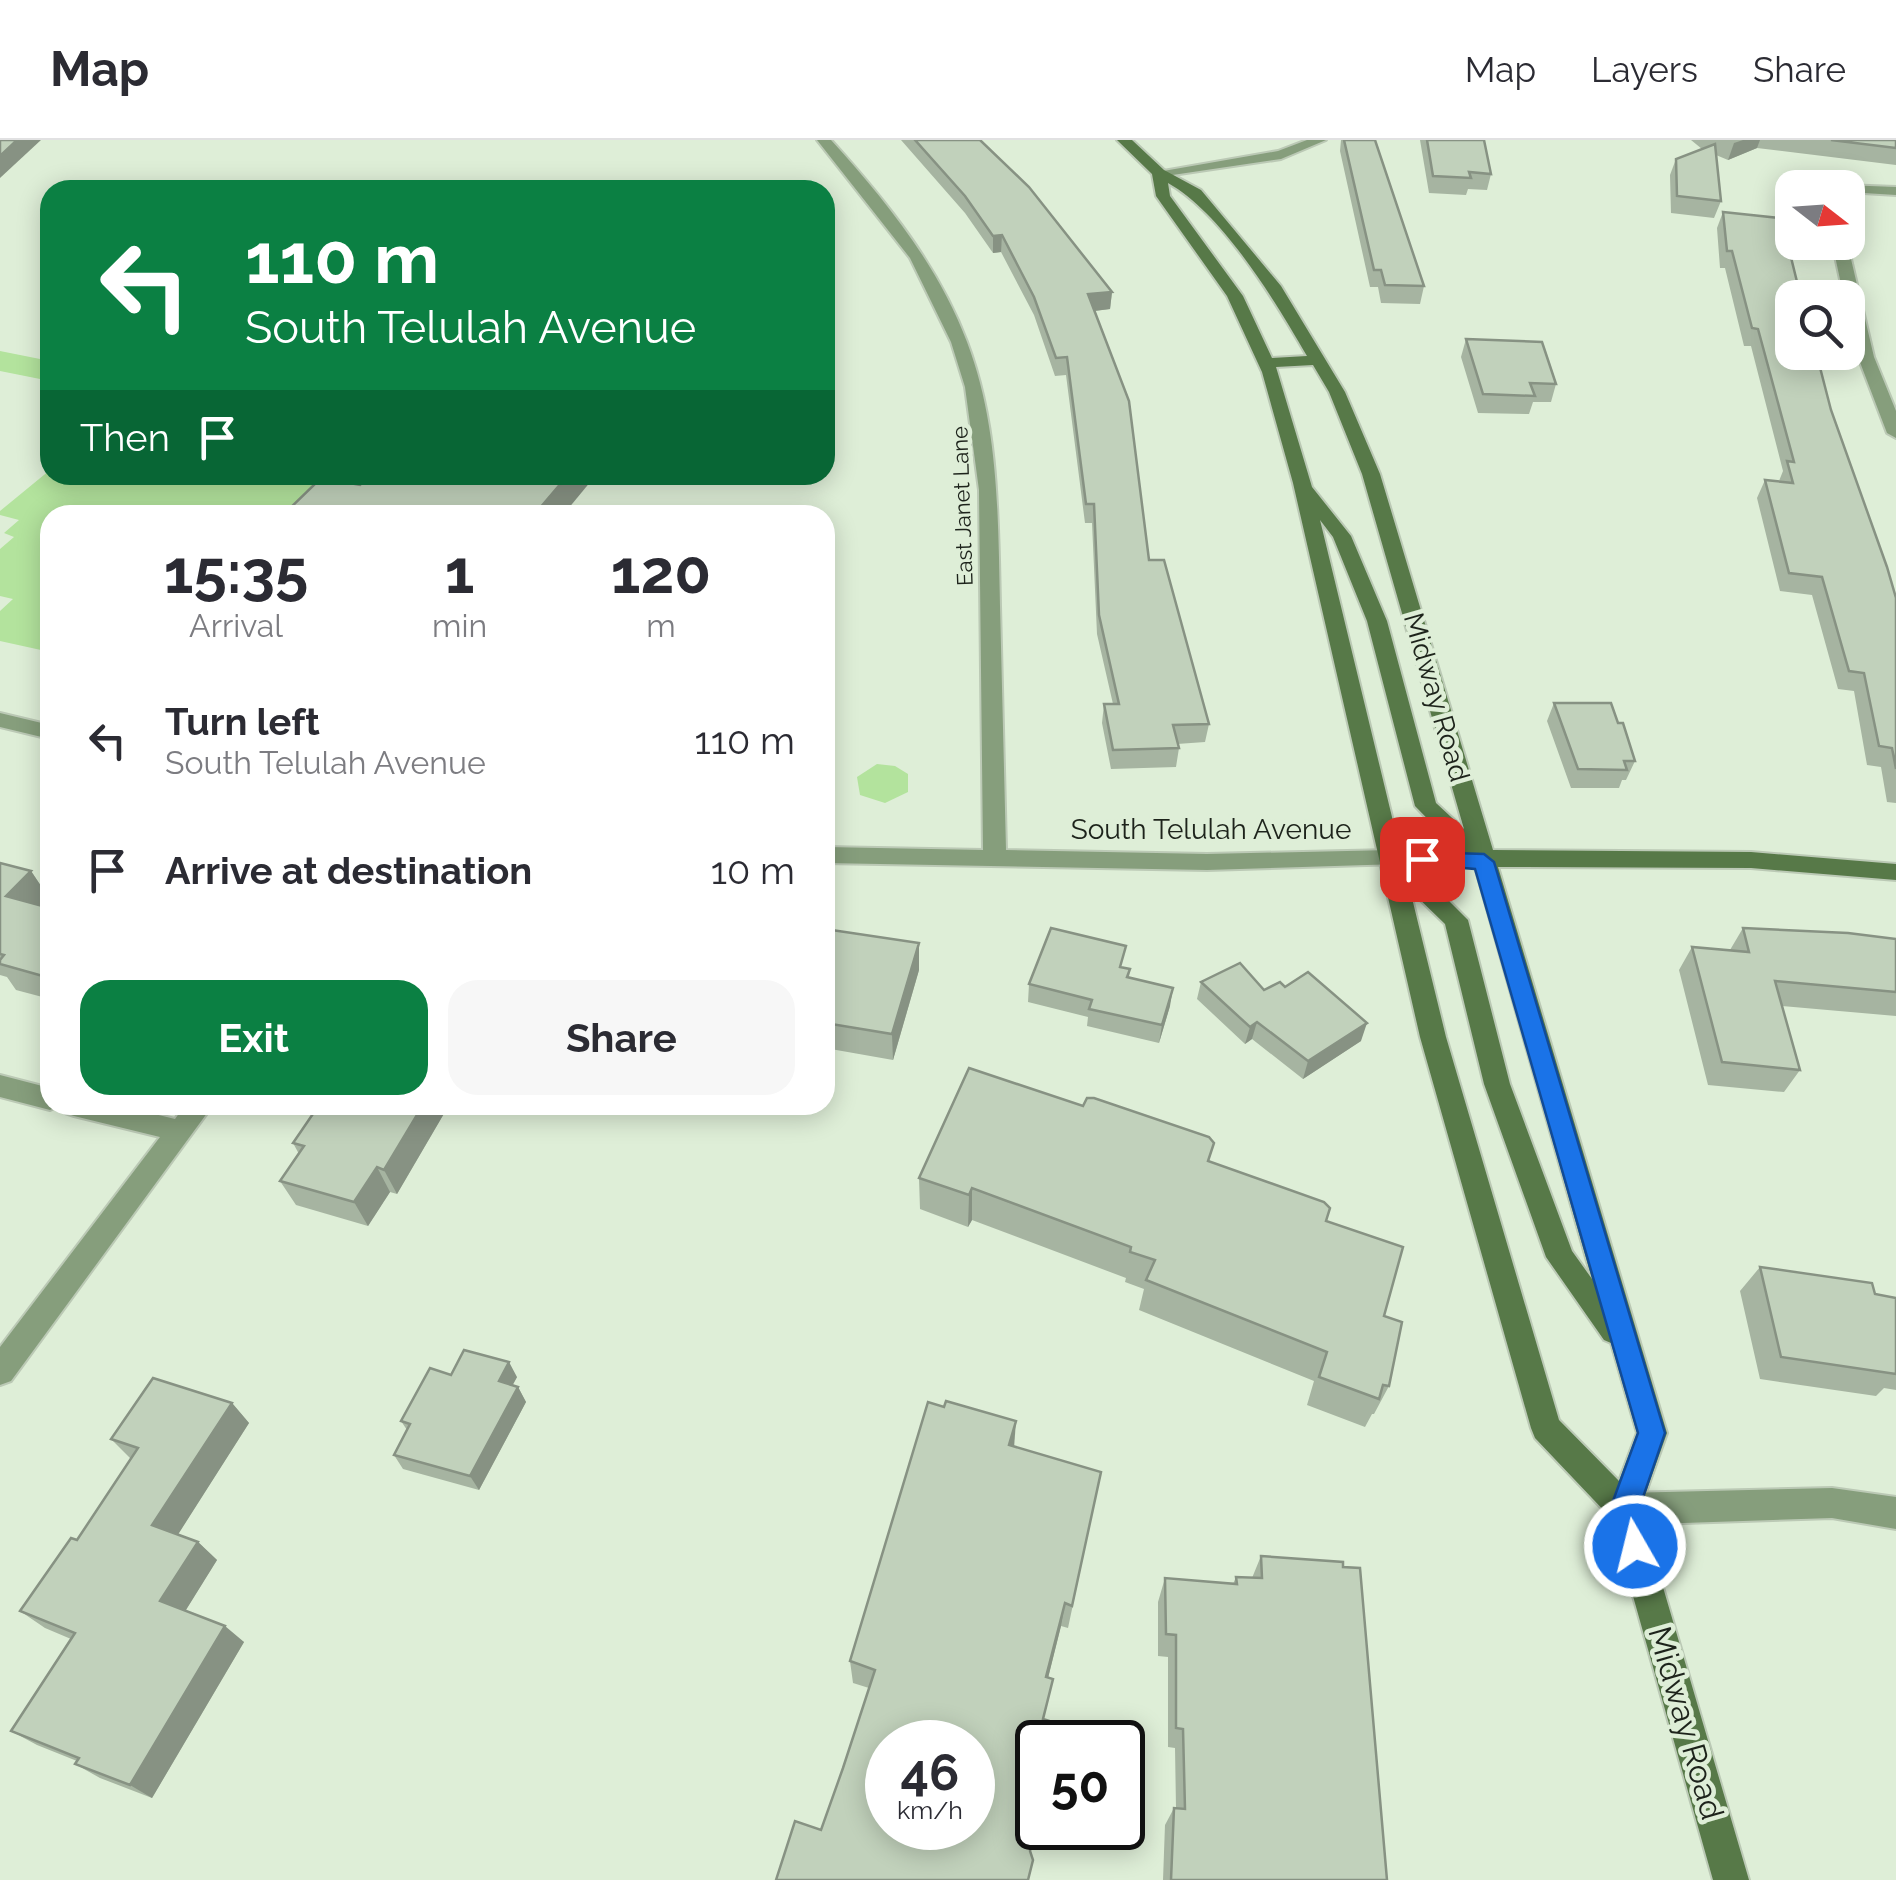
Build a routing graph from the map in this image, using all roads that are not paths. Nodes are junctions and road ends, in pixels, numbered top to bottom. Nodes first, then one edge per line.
1 (824, 140) edge
2 (1124, 140) edge
3 (1318, 140) edge
4 (1159, 172) junction
5 (1865, 189) edge
6 (1896, 191) edge
7 (1843, 260) edge
8 (1320, 360) junction
9 (1266, 363) junction
10 (1896, 434) edge
11 (1302, 484) junction
12 (0, 720) edge
13 (40, 730) edge
14 (835, 855) edge
15 (995, 858) junction
16 (1391, 858) junction
17 (1484, 862) junction
18 (1896, 872) edge
19 (0, 1086) edge
20 (40, 1096) edge
21 (113, 1115) edge
22 (193, 1115) edge
23 (180, 1132) junction
24 (1627, 1348) junction
25 (0, 1371) edge
26 (1624, 1509) junction
27 (1896, 1512) edge
28 (1731, 1880) edge

1 - 15 street, East Janet Lane
2 - 4 main road, Midway Road
3 - 4 street
4 - 8 main road, Midway Road
4 - 9 main road, Midway Road
5 - 6 street
7 - 10 street
8 - 9 main road
8 - 17 main road, Midway Road
9 - 11 main road, Midway Road
11 - 16 main road, Midway Road
11 - 17 main road
12 - 13 street
14 - 15 street, South Telulah Avenue
15 - 16 street, South Telulah Avenue
16 - 17 main road, South Telulah Avenue
16 - 24 main road
16 - 26 main road, Midway Road
17 - 18 main road, South Telulah Avenue
17 - 24 main road, Midway Road
19 - 20 street
21 - 23 street
22 - 23 street
23 - 25 street
24 - 26 main road, Midway Road
26 - 27 street
26 - 28 main road, Midway Road

